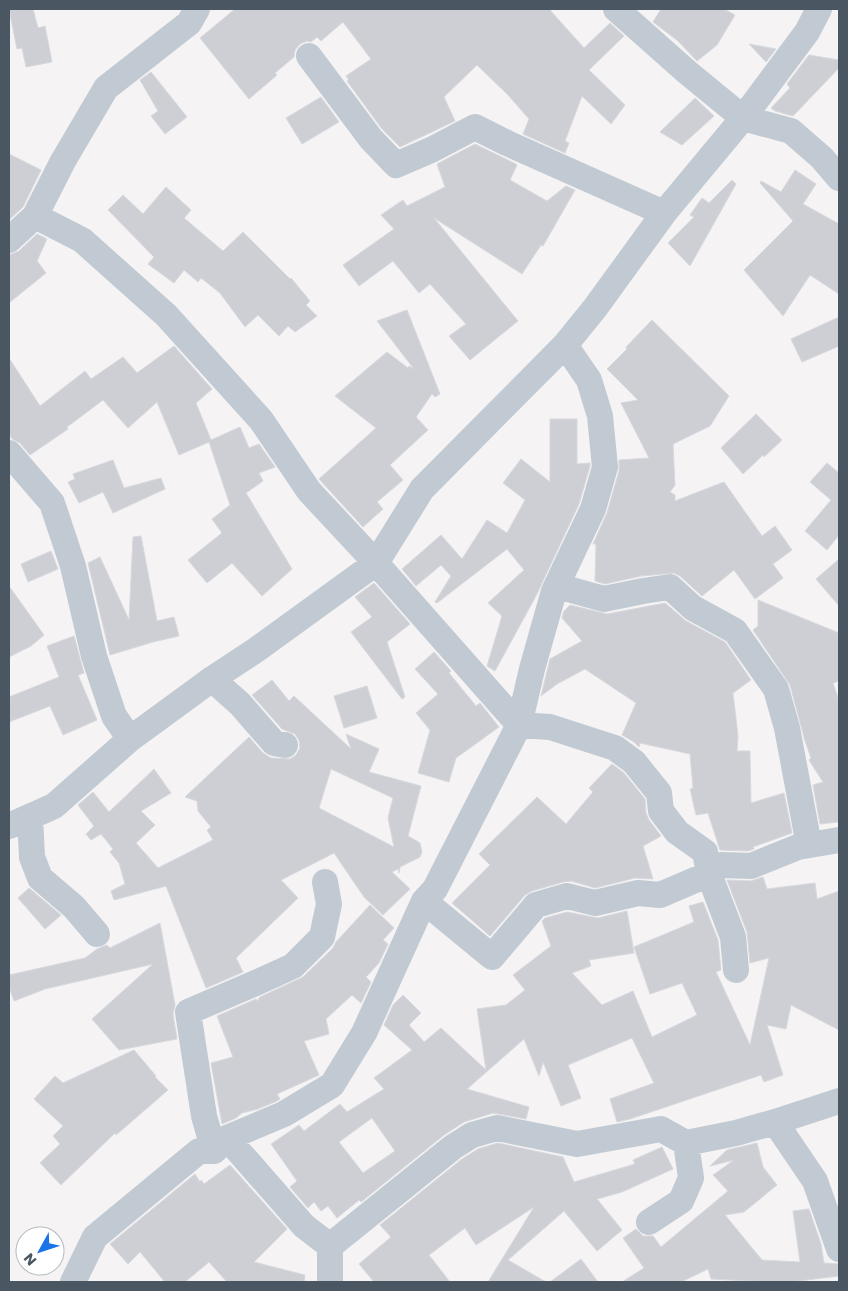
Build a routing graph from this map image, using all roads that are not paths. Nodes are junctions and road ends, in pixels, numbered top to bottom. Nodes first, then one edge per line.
1 (197, 9) edge
2 (616, 9) edge
3 (819, 9) edge
4 (309, 56) dead end
5 (742, 118) junction
6 (839, 178) edge
7 (664, 213) junction
8 (35, 216) junction
9 (9, 240) edge
10 (564, 345) junction
11 (9, 453) edge
12 (376, 563) junction
13 (557, 586) junction
14 (212, 679) junction
15 (520, 725) junction
16 (130, 739) junction
17 (286, 745) dead end
18 (19, 821) edge
19 (839, 840) edge
20 (810, 845) junction
21 (709, 874) junction
22 (326, 882) dead end
23 (424, 901) junction
24 (97, 934) dead end
25 (736, 970) dead end
26 (839, 1101) edge
27 (775, 1122) junction
28 (686, 1143) junction
29 (221, 1144) junction
30 (648, 1222) dead end
31 (330, 1246) junction
32 (839, 1249) edge
33 (73, 1282) edge
34 (330, 1282) edge

1 - 8 street
2 - 5 street
3 - 5 street
4 - 7 street
5 - 6 street
5 - 7 street
7 - 10 street
8 - 9 street
8 - 12 street
10 - 12 street
10 - 13 street
11 - 16 street
12 - 14 street
12 - 15 street
13 - 15 street
13 - 20 street
14 - 16 street
14 - 17 street
15 - 21 street
15 - 23 street
16 - 18 street
18 - 24 street
19 - 20 street
20 - 21 street
21 - 23 street
21 - 25 street
22 - 29 street
23 - 29 street
26 - 27 street
27 - 28 street
27 - 32 street
28 - 30 street
28 - 31 street
29 - 31 street
29 - 33 street
31 - 34 street

